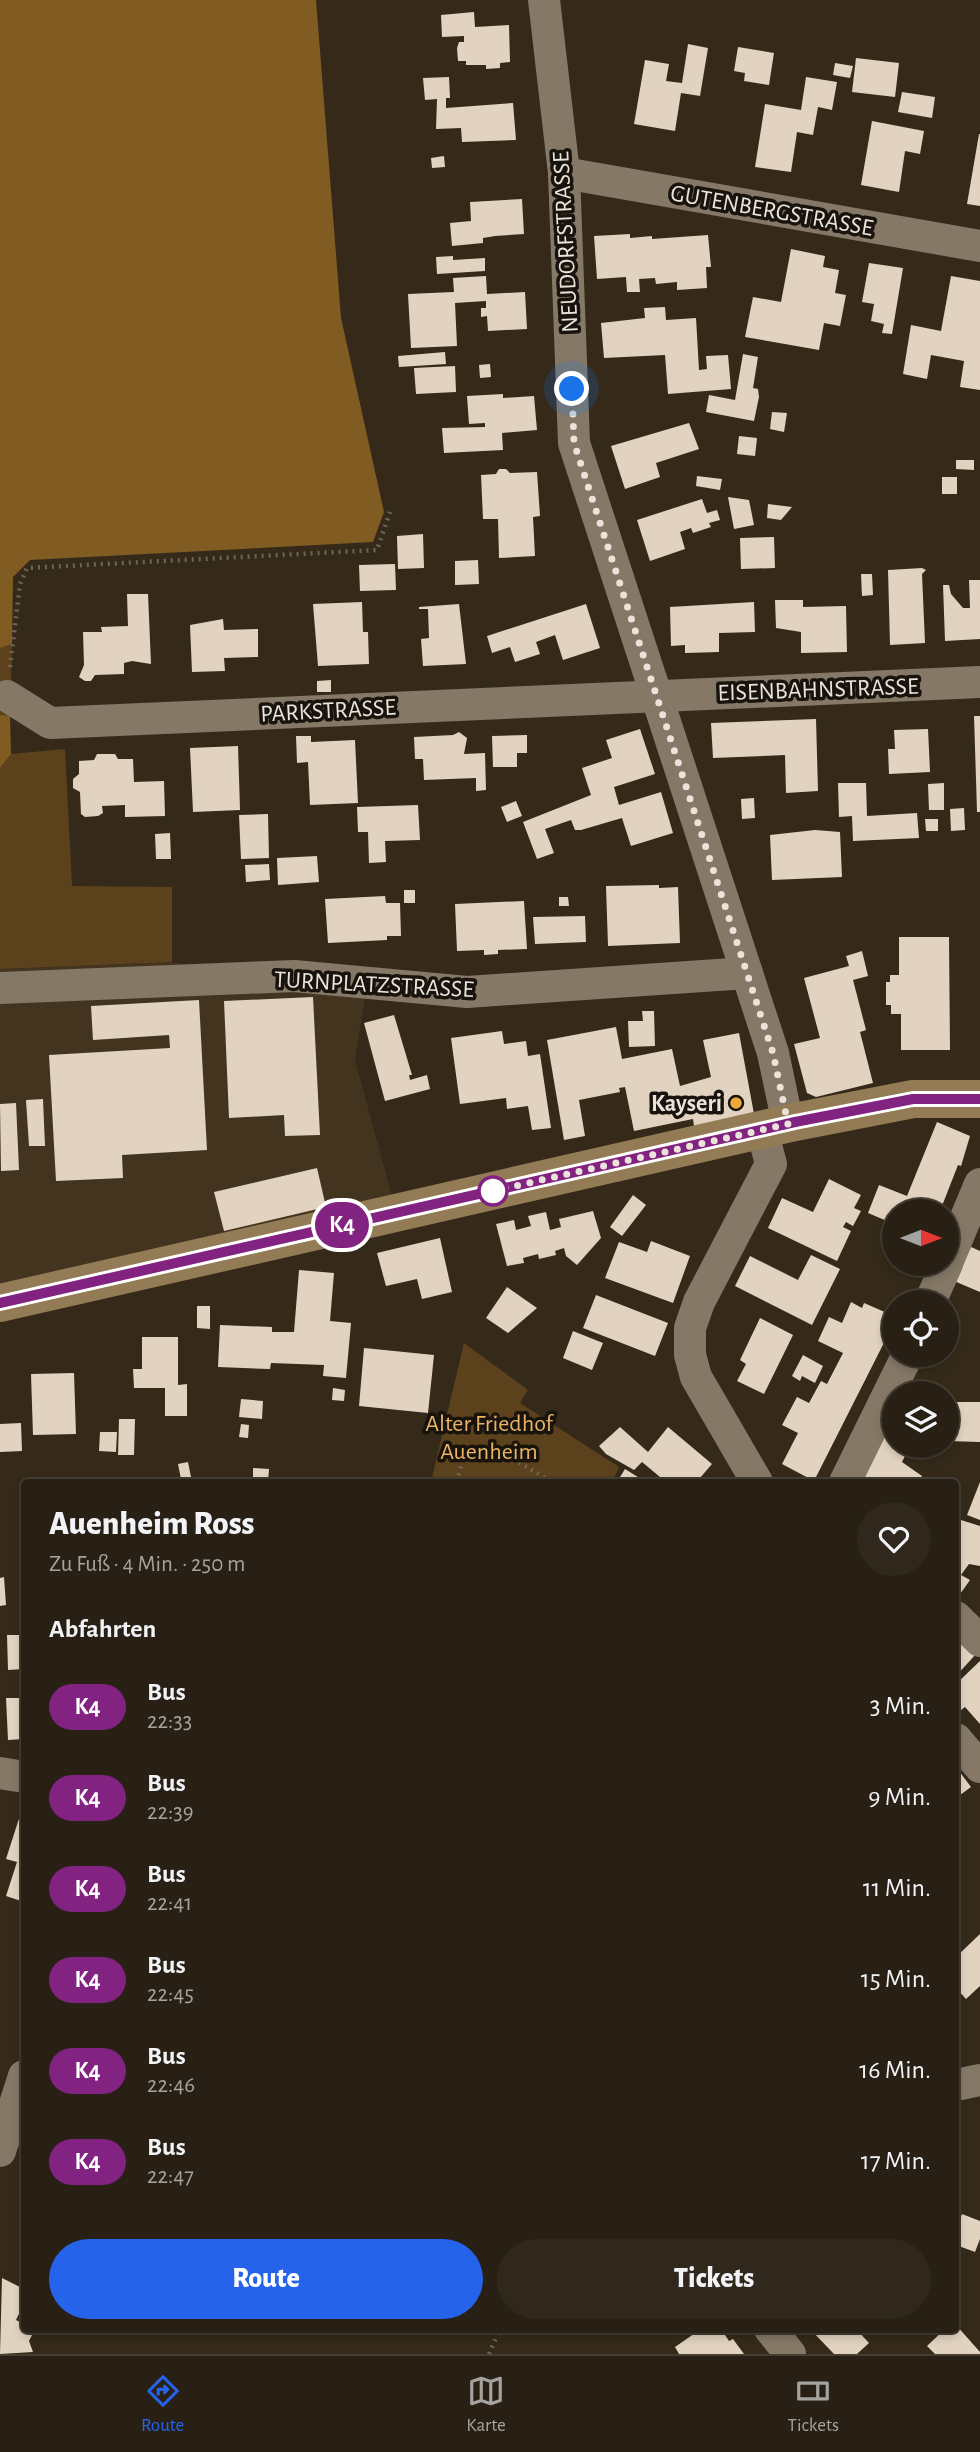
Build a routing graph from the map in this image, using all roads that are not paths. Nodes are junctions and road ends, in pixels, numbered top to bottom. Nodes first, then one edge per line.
1 (544, 0) edge
2 (564, 173) junction
3 (980, 246) edge
4 (980, 682) edge
5 (657, 695) junction
6 (6, 696) road end
7 (747, 973) junction
8 (0, 988) edge
9 (980, 1099) edge
10 (775, 1127) junction
11 (980, 1184) edge
12 (959, 1234) edge
13 (0, 1303) edge
14 (902, 1367) edge
15 (756, 1479) edge
16 (846, 1479) edge
17 (959, 1620) edge
18 (980, 1641) edge
19 (959, 1743) edge
20 (980, 1768) edge
21 (0, 1773) edge
22 (21, 1776) edge
23 (980, 2080) edge
24 (959, 2084) edge
25 (21, 2085) edge
26 (0, 2151) edge
27 (773, 2333) edge
28 (790, 2354) edge

1 - 2 street, NEUDORFSTRASSE
2 - 3 street, GUTENBERGSTRASSE
2 - 5 street, NEUDORFSTRASSE
4 - 5 street, EISENBAHNSTRASSE
5 - 6 street, PARKSTRASSE
5 - 7 street, NEUDORFSTRASSE
7 - 8 street, TURNPLATZSTRASSE
7 - 10 street, NEUDORFSTRASSE
9 - 10 street
10 - 13 street
10 - 15 street, NEUDORFSTRASSE
11 - 12 street
14 - 16 street
17 - 18 street
19 - 20 street
21 - 22 street
23 - 24 street
25 - 26 street
27 - 28 street

